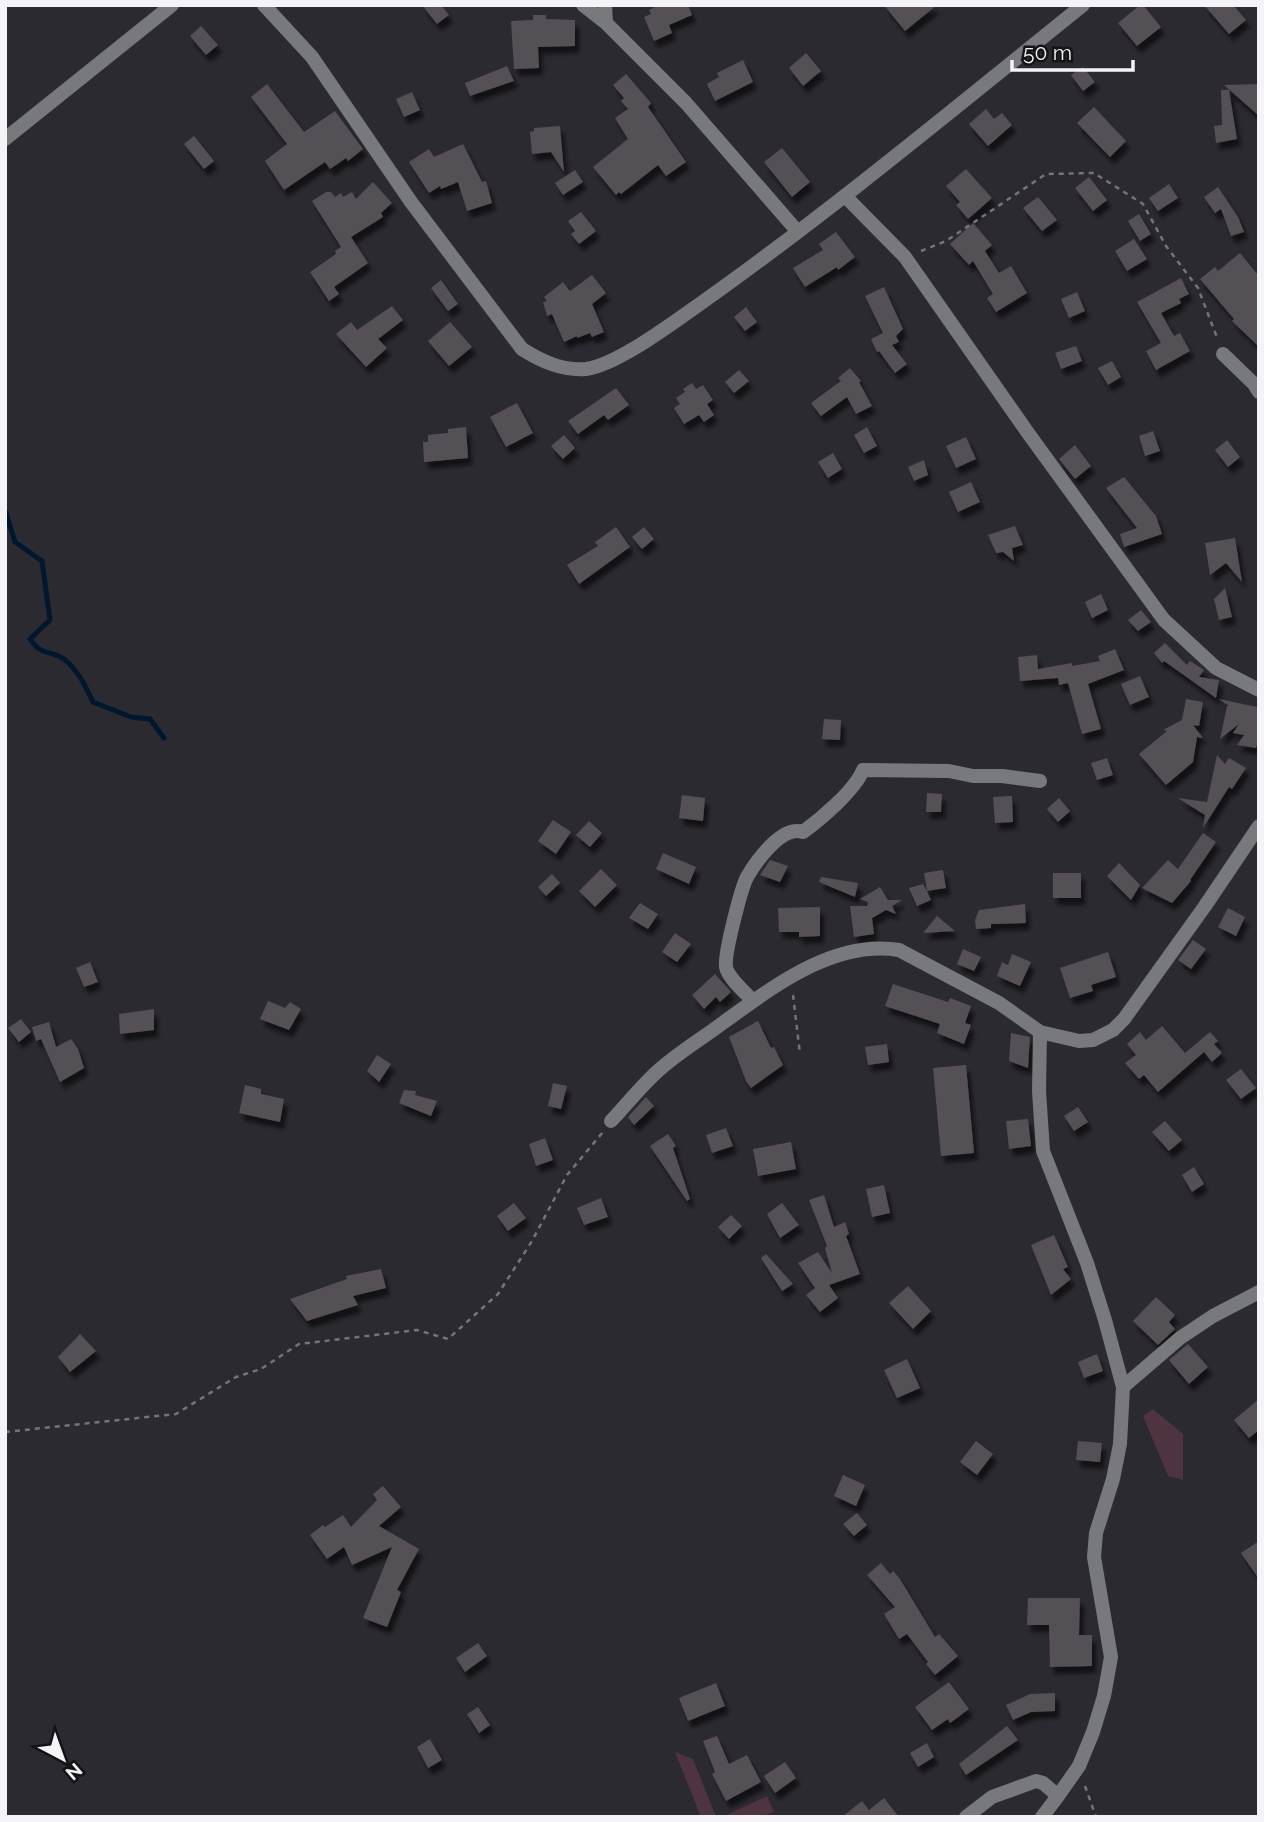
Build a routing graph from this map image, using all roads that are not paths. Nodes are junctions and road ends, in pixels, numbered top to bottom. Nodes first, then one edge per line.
1 (172, 5) edge
2 (264, 5) edge
3 (583, 5) edge
4 (605, 5) edge
5 (1083, 5) edge
6 (606, 23) junction
7 (5, 139) edge
8 (845, 196) junction
9 (798, 232) junction
10 (1223, 354) road end
11 (1259, 392) edge
12 (1259, 691) edge
13 (1040, 781) dead end
14 (1259, 826) edge
15 (753, 1001) junction
16 (1040, 1032) junction
17 (611, 1121) road end
18 (1259, 1292) edge
19 (1122, 1387) junction
20 (1058, 1796) junction
21 (966, 1817) edge
22 (1042, 1817) edge

1 - 7 street
2 - 9 street
3 - 6 street
4 - 6 street
5 - 8 street
6 - 9 street
8 - 9 street
8 - 12 street
10 - 11 street
13 - 15 street
14 - 16 street
15 - 16 street
15 - 17 street
16 - 19 street
18 - 19 street
19 - 20 street
20 - 21 street
20 - 22 street

